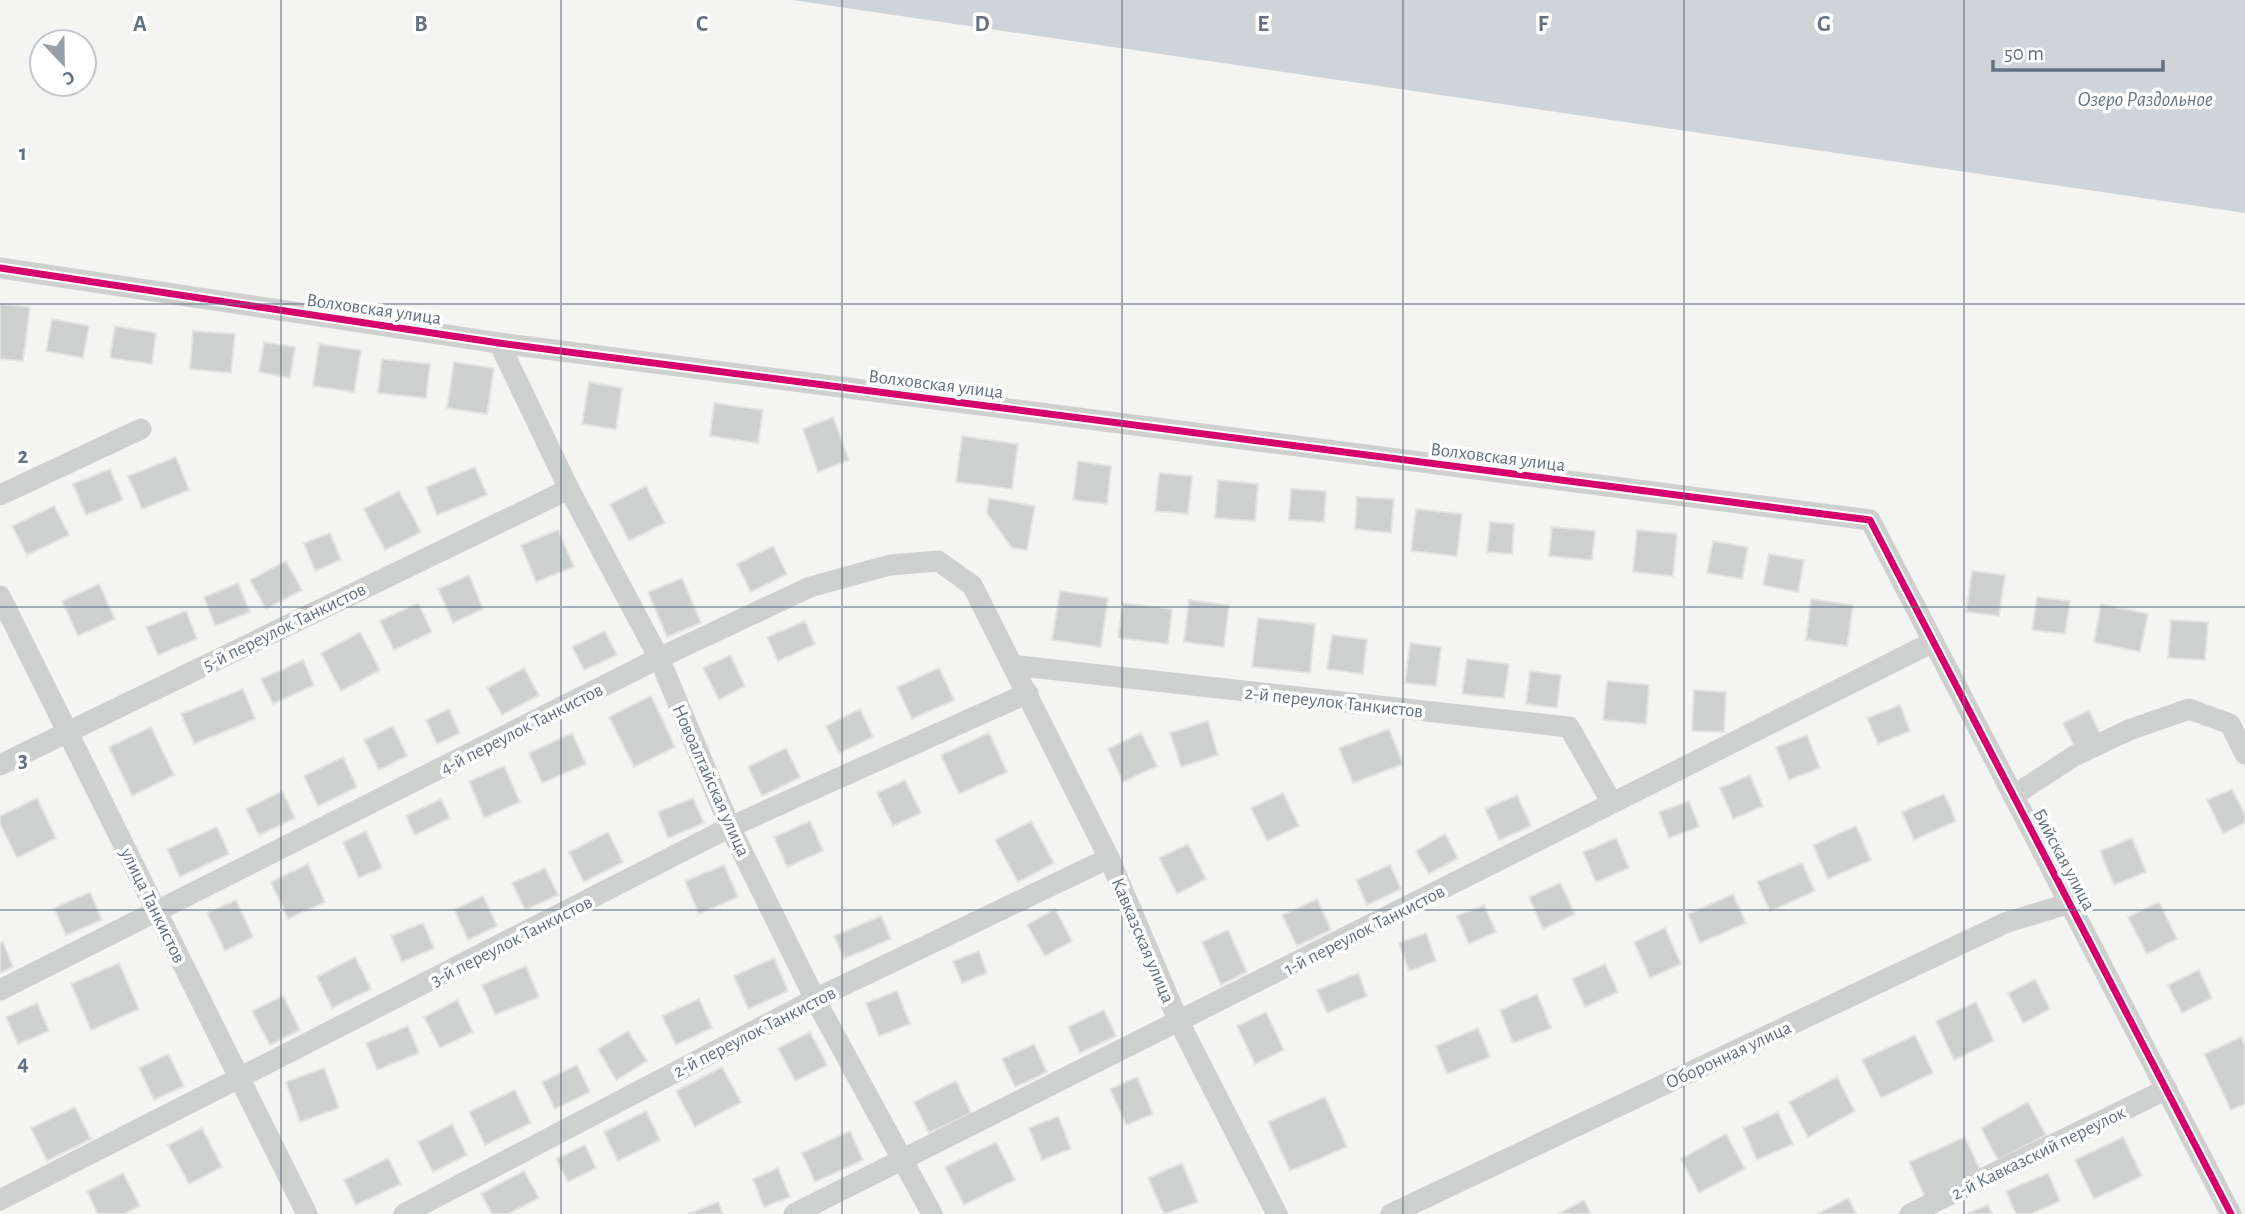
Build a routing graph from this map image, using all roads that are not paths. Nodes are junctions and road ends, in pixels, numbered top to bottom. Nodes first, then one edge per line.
1 (0, 268) edge
2 (499, 343) junction
3 (141, 429) dead end
4 (569, 489) junction
5 (0, 495) edge
6 (1870, 520) joint
7 (0, 596) edge
8 (1933, 642) junction
9 (659, 658) junction
10 (1012, 665) junction
11 (1028, 693) junction
12 (67, 731) junction
13 (2245, 754) edge
14 (0, 765) edge
15 (2013, 796) junction
16 (1612, 803) junction
17 (730, 827) junction
18 (1109, 858) junction
19 (2070, 903) junction
20 (156, 910) junction
21 (0, 990) edge
22 (815, 999) junction
23 (1179, 1022) junction
24 (240, 1079) junction
25 (2167, 1089) junction
26 (902, 1160) junction
27 (0, 1200) edge
28 (1273, 1213) edge
29 (307, 1214) edge
30 (404, 1214) edge
31 (794, 1214) edge
32 (932, 1214) edge
33 (1391, 1214) edge
34 (1910, 1214) edge
35 (2231, 1214) edge

1 - 2 street, Волховская улица
2 - 4 street, Новоалтайская улица
2 - 6 street, Волховская улица
3 - 5 street
4 - 9 street, Новоалтайская улица
4 - 12 street, 5-й переулок Танкистов
6 - 8 street, Бийская улица
7 - 12 street, улица Танкистов
8 - 15 street, Бийская улица
8 - 16 street, 1-й переулок Танкистов
9 - 10 street, 4-й переулок Танкистов
9 - 17 street, Новоалтайская улица
9 - 20 street, 4-й переулок Танкистов
10 - 11 street, Кавказская улица
10 - 16 street, 2-й переулок Танкистов
11 - 17 street, 3-й переулок Танкистов
11 - 18 street, Кавказская улица
12 - 14 street, 5-й переулок Танкистов
12 - 20 street, улица Танкистов
13 - 15 street
15 - 19 street, Бийская улица
16 - 23 street, 1-й переулок Танкистов
17 - 22 street, Новоалтайская улица
17 - 24 street, 3-й переулок Танкистов
18 - 22 street, 2-й переулок Танкистов
18 - 23 street, Кавказская улица
19 - 25 street, Бийская улица
19 - 33 street, Оборонная улица
20 - 21 street, 4-й переулок Танкистов
20 - 24 street, улица Танкистов
22 - 26 street, Новоалтайская улица
22 - 30 street, 2-й переулок Танкистов
23 - 26 street, 1-й переулок Танкистов
23 - 28 street, Кавказская улица
24 - 27 street, 3-й переулок Танкистов
24 - 29 street, улица Танкистов
25 - 34 street, 2-й Кавказский переулок
25 - 35 street, Бийская улица
26 - 31 street, 1-й переулок Танкистов
26 - 32 street, Новоалтайская улица

